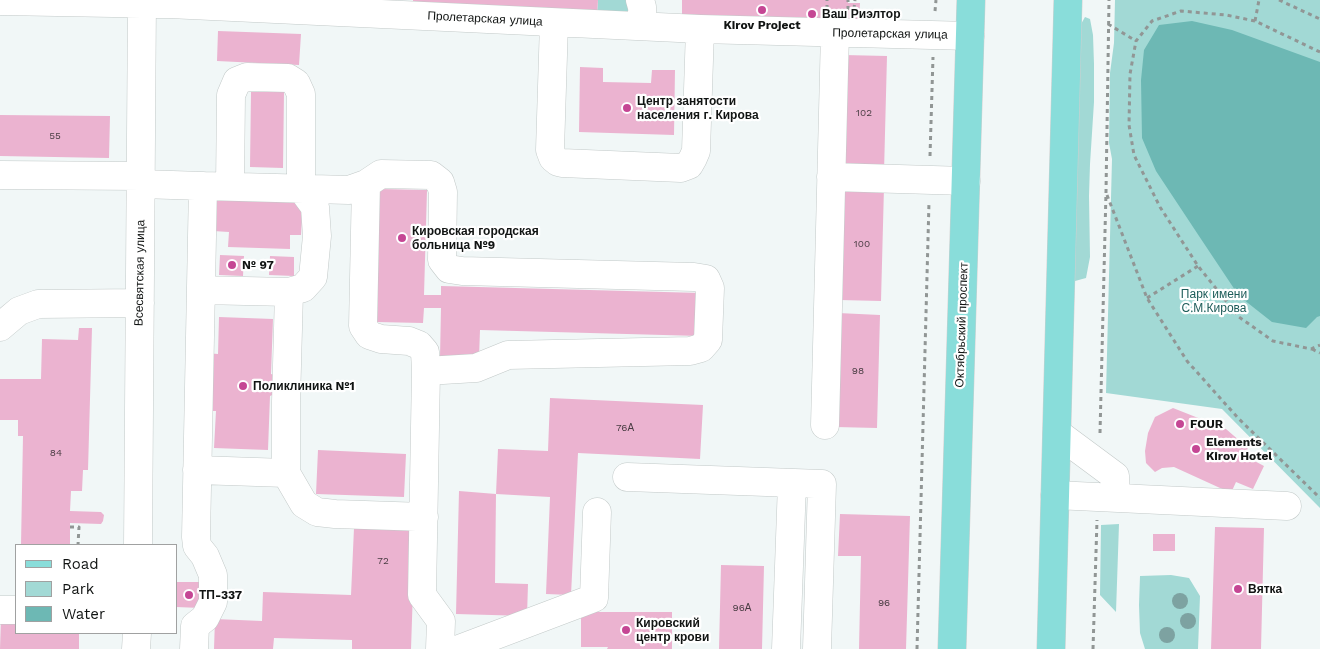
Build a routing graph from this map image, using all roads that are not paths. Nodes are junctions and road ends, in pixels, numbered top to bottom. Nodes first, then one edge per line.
1 (640, 0) edge
2 (971, 0) edge
3 (1068, 0) edge
4 (0, 1) edge
5 (142, 1) edge
6 (554, 23) junction
7 (643, 26) junction
8 (700, 29) junction
9 (835, 32) junction
10 (970, 36) junction
11 (0, 175) edge
12 (832, 177) junction
13 (141, 180) junction
14 (966, 181) junction
15 (366, 184) junction
16 (203, 186) junction
17 (230, 186) junction
18 (301, 188) junction
19 (201, 290) junction
20 (289, 292) junction
21 (140, 304) junction
22 (0, 327) edge
23 (426, 371) junction
24 (825, 425) dead end
25 (1057, 433) junction
26 (197, 470) junction
27 (286, 473) junction
28 (627, 477) dead end
29 (792, 483) junction
30 (1055, 495) junction
31 (1107, 497) junction
32 (1287, 506) dead end
33 (597, 512) dead end
34 (424, 517) junction
35 (138, 544) edge
36 (0, 610) edge
37 (15, 610) edge
38 (136, 634) edge
39 (136, 649) edge
40 (194, 649) edge
41 (440, 649) edge
42 (459, 649) edge
43 (786, 649) edge
44 (817, 649) edge
45 (952, 649) edge
46 (1052, 649) edge

1 - 7 street
2 - 10 main road, Октябрьский проспект
3 - 25 main road
4 - 5 street, Пролетарская улица
5 - 6 street, Пролетарская улица
5 - 13 street, Всесвятская улица
6 - 7 street, Пролетарская улица
6 - 8 street
7 - 8 street, Пролетарская улица
8 - 9 street, Пролетарская улица
9 - 10 street, Пролетарская улица
9 - 12 street
10 - 14 main road, Октябрьский проспект
11 - 13 street
12 - 14 street
12 - 24 street
13 - 16 street
13 - 21 street, Всесвятская улица
14 - 45 main road, Октябрьский проспект
15 - 18 street
15 - 23 street
15 - 23 street
16 - 17 street
16 - 19 street
17 - 18 street
17 - 18 street
18 - 20 street
19 - 20 street
19 - 26 street
20 - 27 street
21 - 22 street
21 - 35 street, Всесвятская улица
23 - 34 street
25 - 30 main road
25 - 31 street
26 - 27 street
26 - 40 street
27 - 34 street
28 - 29 street
29 - 43 street
29 - 44 street
30 - 31 street
30 - 46 main road
31 - 32 street
33 - 42 street
34 - 41 street
36 - 37 street
38 - 39 street

